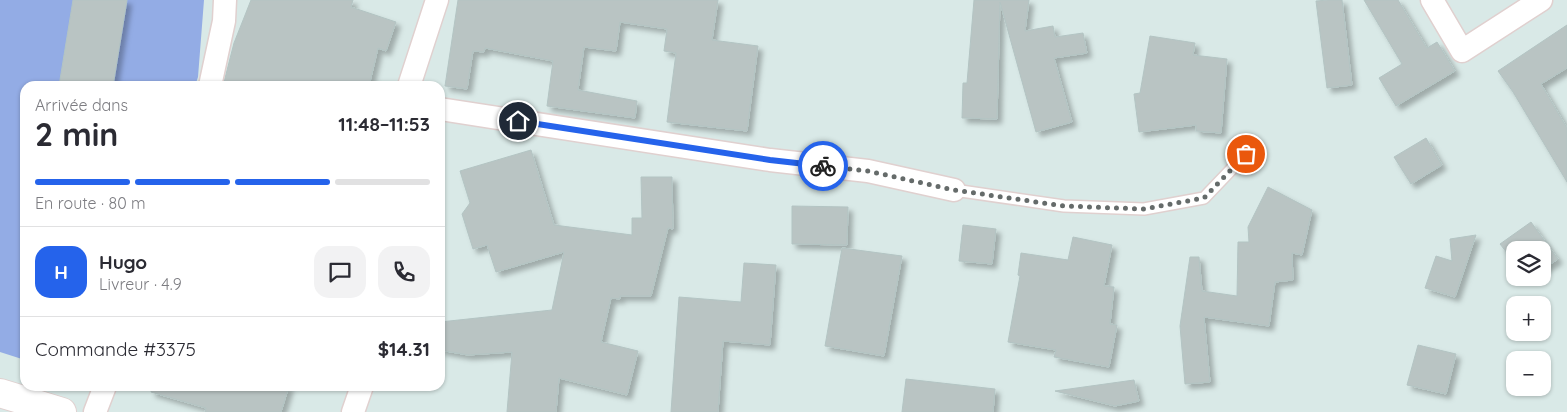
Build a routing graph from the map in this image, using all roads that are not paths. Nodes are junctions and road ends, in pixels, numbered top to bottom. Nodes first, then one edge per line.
1 (225, 0) edge
2 (437, 0) edge
3 (1432, 0) edge
4 (1541, 0) edge
5 (211, 81) edge
6 (411, 81) edge
7 (445, 110) edge
8 (1246, 154) dead end
9 (954, 190) joint
10 (103, 391) edge
11 (360, 391) edge
12 (0, 393) edge
13 (62, 412) edge
14 (95, 412) edge
15 (353, 412) edge

1 - 5 street
2 - 6 street
3 - 4 street
7 - 9 street
8 - 9 lane
10 - 14 street
11 - 15 street
12 - 13 street

